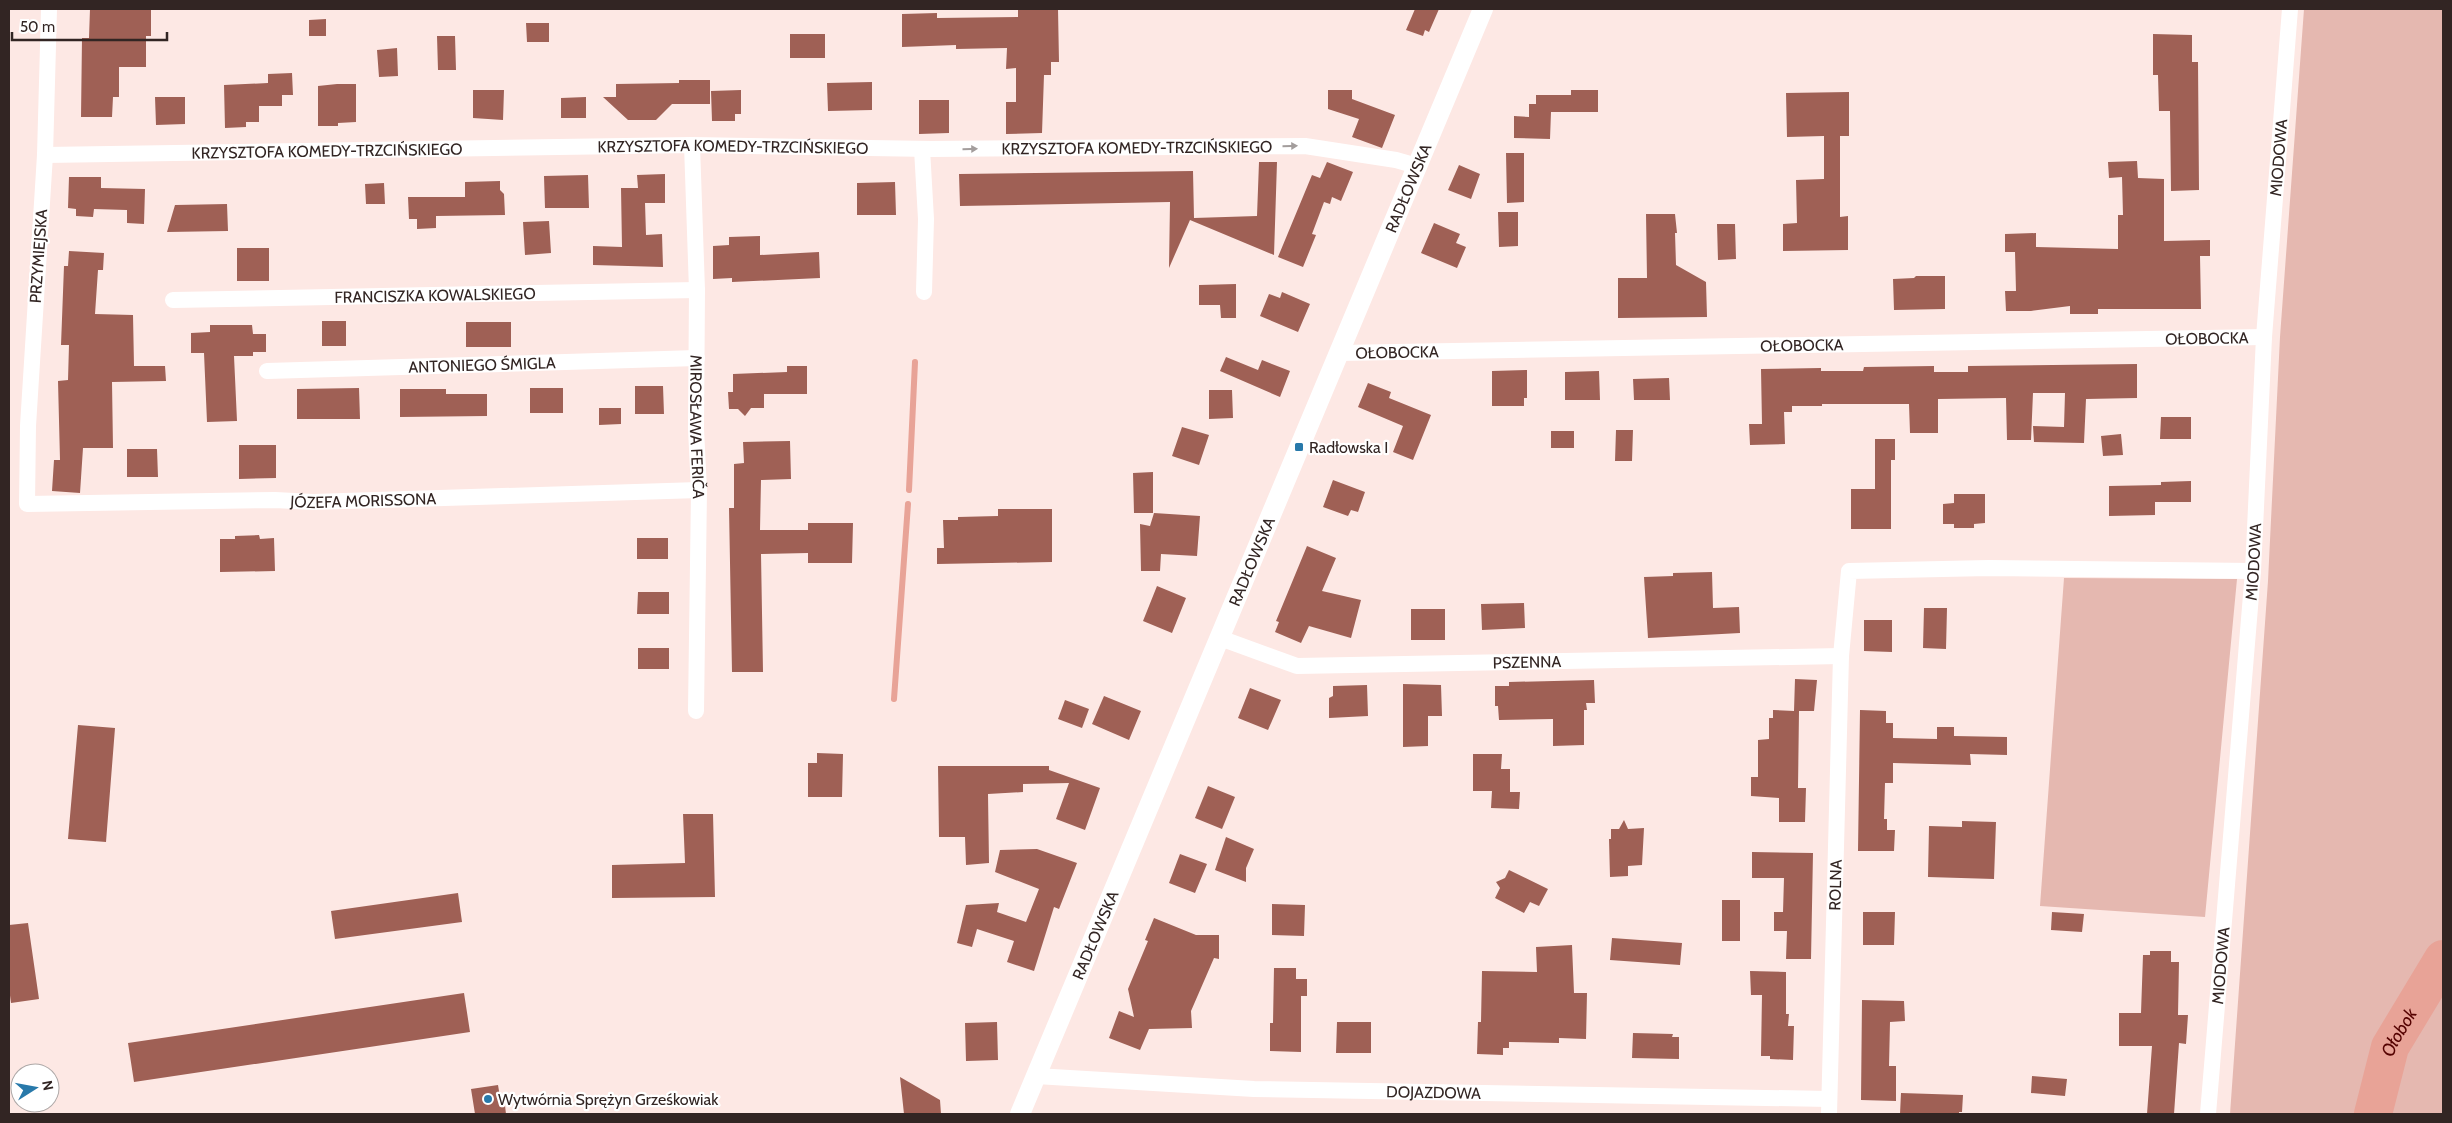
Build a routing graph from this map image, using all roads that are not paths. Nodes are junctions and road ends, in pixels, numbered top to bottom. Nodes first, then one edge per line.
1 (49, 9) edge
2 (1482, 9) edge
3 (2290, 9) edge
4 (692, 145) junction
5 (922, 149) junction
6 (45, 155) junction
7 (1417, 166) junction
8 (697, 290) junction
9 (924, 292) dead end
10 (173, 300) dead end
11 (2264, 336) junction
12 (1338, 353) junction
13 (697, 358) junction
14 (267, 371) dead end
15 (699, 490) junction
16 (28, 504) joint
17 (2253, 571) junction
18 (1220, 638) junction
19 (1841, 656) junction
20 (696, 711) dead end
21 (1036, 1076) junction
22 (1829, 1107) edge
23 (1020, 1114) edge
24 (2208, 1114) edge

1 - 6 street, PRZYMIEJSKA
2 - 7 street, RADŁOWSKA
3 - 11 street, MIODOWA
4 - 5 street, KRZYSZTOFA KOMEDY-TRZCIŃSKIEGO
4 - 6 street, KRZYSZTOFA KOMEDY-TRZCIŃSKIEGO
4 - 8 street, MIROSŁAWA FERIČA
5 -> 7 street, KRZYSZTOFA KOMEDY-TRZCIŃSKIEGO
5 - 9 street
6 - 16 street, PRZYMIEJSKA
7 - 12 street, RADŁOWSKA
8 - 10 street, FRANCISZKA KOWALSKIEGO
8 - 13 street, MIROSŁAWA FERIČA
11 - 12 street, OŁOBOCKA
11 - 17 street, MIODOWA
12 - 18 street, RADŁOWSKA
13 - 14 street, ANTONIEGO ŚMIGLA
13 - 15 street, MIROSŁAWA FERIČA
15 - 16 street, JÓZEFA MORISSONA
15 - 20 street, MIROSŁAWA FERIČA
17 - 19 street, ROLNA
17 - 24 street, MIODOWA
18 - 19 street, PSZENNA
18 - 21 street, RADŁOWSKA
19 - 22 street, ROLNA
21 - 22 street, DOJAZDOWA
21 - 23 street, RADŁOWSKA

